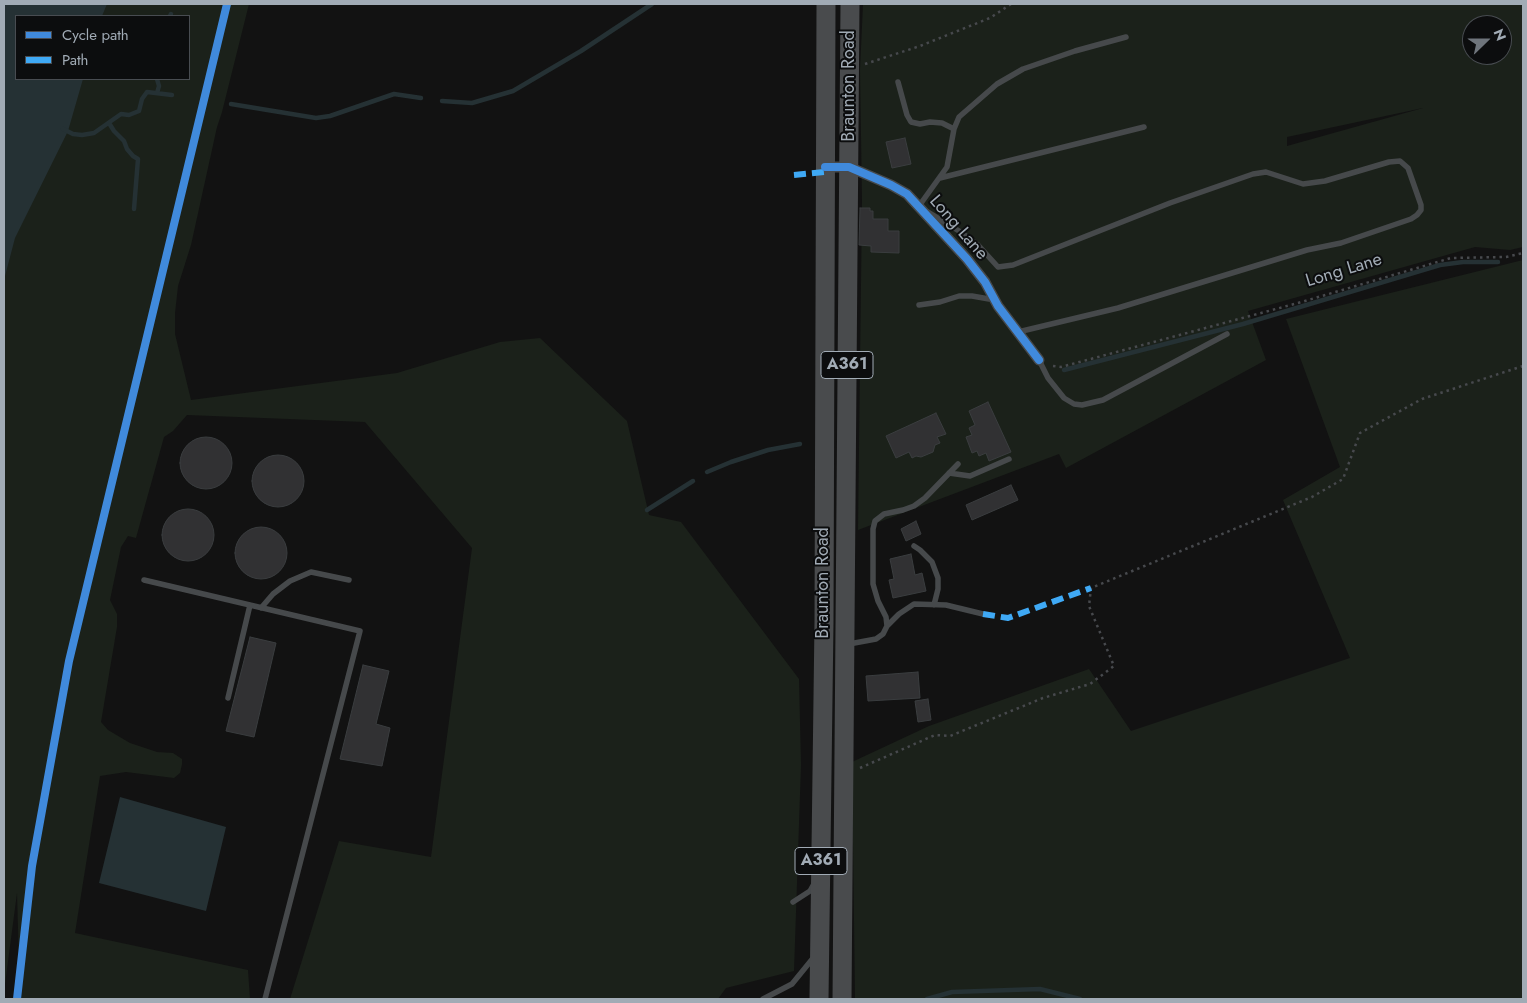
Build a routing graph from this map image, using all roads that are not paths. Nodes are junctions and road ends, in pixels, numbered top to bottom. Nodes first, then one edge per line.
1 (826, 4) edge
2 (850, 4) edge
3 (1126, 37) dead end
4 (898, 82) dead end
5 (1144, 127) dead end
6 (954, 129) junction
7 (825, 167) junction
8 (849, 167) junction
9 (940, 178) junction
10 (919, 206) junction
11 (992, 298) junction
12 (919, 305) dead end
13 (1018, 332) junction
14 (1228, 334) dead end
15 (1039, 360) joint
16 (1009, 459) dead end
17 (958, 464) dead end
18 (949, 473) junction
19 (914, 546) dead end
20 (144, 580) dead end
21 (349, 580) dead end
22 (934, 604) junction
23 (250, 605) junction
24 (262, 608) junction
25 (983, 614) dead end
26 (887, 626) junction
27 (844, 645) junction
28 (228, 698) dead end
29 (822, 870) junction
30 (793, 902) dead end
31 (820, 951) junction
32 (265, 999) edge
33 (763, 999) edge
34 (819, 999) edge
35 (842, 999) edge

1 - 7 main road, Braunton Road / A361
2 - 8 main road, Braunton Road / A361
3 - 6 lane
4 - 6 lane
5 - 9 lane
6 - 9 lane
7 - 8 street, Braunton Road
7 - 29 main road, Braunton Road / A361
8 - 10 street, Long Lane
8 - 27 main road, Braunton Road / A361
9 - 10 lane
10 - 11 street, Long Lane
10 - 13 lane
11 - 12 lane
11 - 13 street, Long Lane
13 - 15 street, Long Lane
14 - 15 lane
16 - 18 lane
17 - 18 lane
18 - 26 lane
19 - 22 lane
20 - 23 lane
21 - 24 lane
22 - 25 lane
22 - 26 lane
23 - 24 lane
23 - 28 lane
24 - 32 lane
26 - 27 lane
27 - 35 main road, Braunton Road / A361
29 - 30 lane
29 - 31 main road, Braunton Road / A361
31 - 33 lane
31 - 34 main road, Braunton Road / A361

